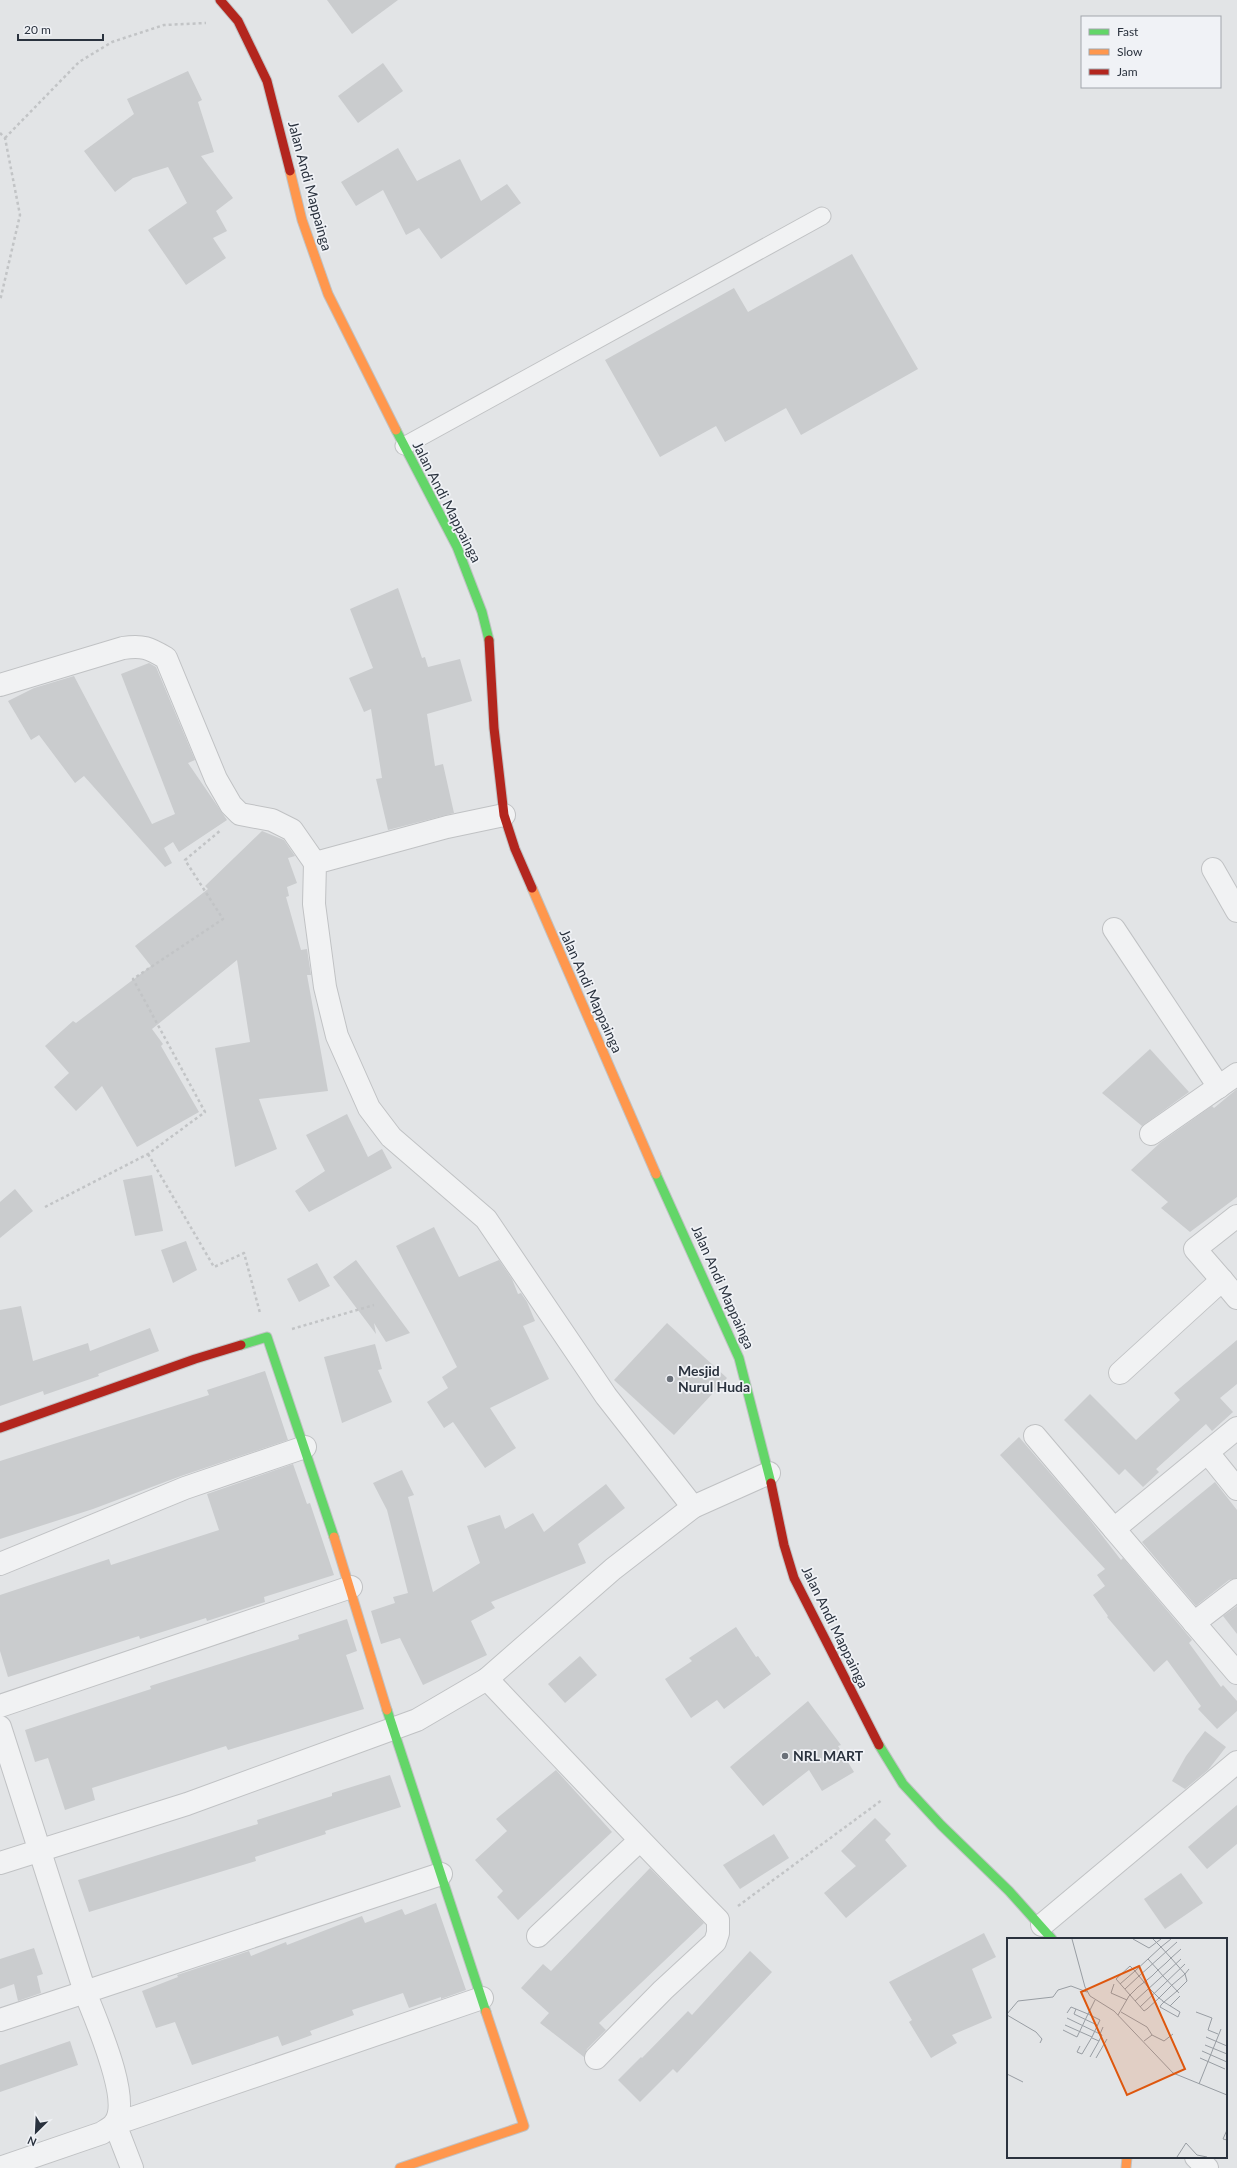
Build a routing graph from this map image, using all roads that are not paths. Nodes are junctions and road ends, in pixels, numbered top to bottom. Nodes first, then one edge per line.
1 (220, 0) edge
2 (822, 216) dead end
3 (404, 446) junction
4 (0, 685) edge
5 (504, 815) junction
6 (315, 863) junction
7 (1213, 869) dead end
8 (1237, 911) edge
9 (1114, 929) dead end
10 (1237, 1074) edge
11 (1219, 1087) junction
12 (1152, 1134) dead end
13 (1237, 1216) edge
14 (1222, 1280) junction
15 (1237, 1298) edge
16 (1120, 1372) dead end
17 (0, 1428) edge
18 (1237, 1428) edge
19 (1035, 1436) dead end
20 (305, 1447) junction
21 (1208, 1453) junction
22 (769, 1473) junction
23 (1237, 1488) edge
24 (693, 1507) junction
25 (1114, 1529) junction
26 (0, 1564) edge
27 (351, 1587) junction
28 (1237, 1590) edge
29 (1194, 1623) junction
30 (1237, 1673) edge
31 (487, 1679) junction
32 (0, 1706) edge
33 (0, 1727) edge
34 (393, 1728) junction
35 (1237, 1762) edge
36 (639, 1841) junction
37 (40, 1851) junction
38 (0, 1863) edge
39 (441, 1874) junction
40 (1047, 1932) edge
41 (538, 1936) dead end
42 (85, 1992) junction
43 (482, 1998) junction
44 (0, 2020) edge
45 (596, 2058) dead end
46 (115, 2124) junction
47 (1197, 2158) edge
48 (0, 2168) edge
49 (132, 2168) edge
50 (400, 2168) edge
51 (1207, 2168) edge

1 - 3 main road, Jalan Andi Mappainga
2 - 3 lane
3 - 5 main road, Jalan Andi Mappainga
4 - 6 street
5 - 6 street
5 - 22 main road, Jalan Andi Mappainga
6 - 24 street
7 - 8 street
9 - 11 street
10 - 11 street
11 - 12 street
13 - 14 street
14 - 15 street
14 - 16 street
17 - 20 main road
18 - 21 street
19 - 25 street
20 - 26 street
20 - 27 main road
21 - 23 street
21 - 25 street
22 - 24 street
22 - 40 main road, Jalan Andi Mappainga
24 - 31 street
25 - 29 street
27 - 32 street
27 - 34 main road
28 - 29 street
29 - 30 street
31 - 34 street
31 - 36 street
33 - 37 street
34 - 37 street
34 - 39 main road
35 - 40 street
36 - 41 street
36 - 45 street
37 - 38 street
37 - 42 street
39 - 42 street
39 - 43 main road
42 - 44 street
42 - 46 street
43 - 46 street
43 - 50 main road
46 - 48 street
46 - 49 street
47 - 51 street

